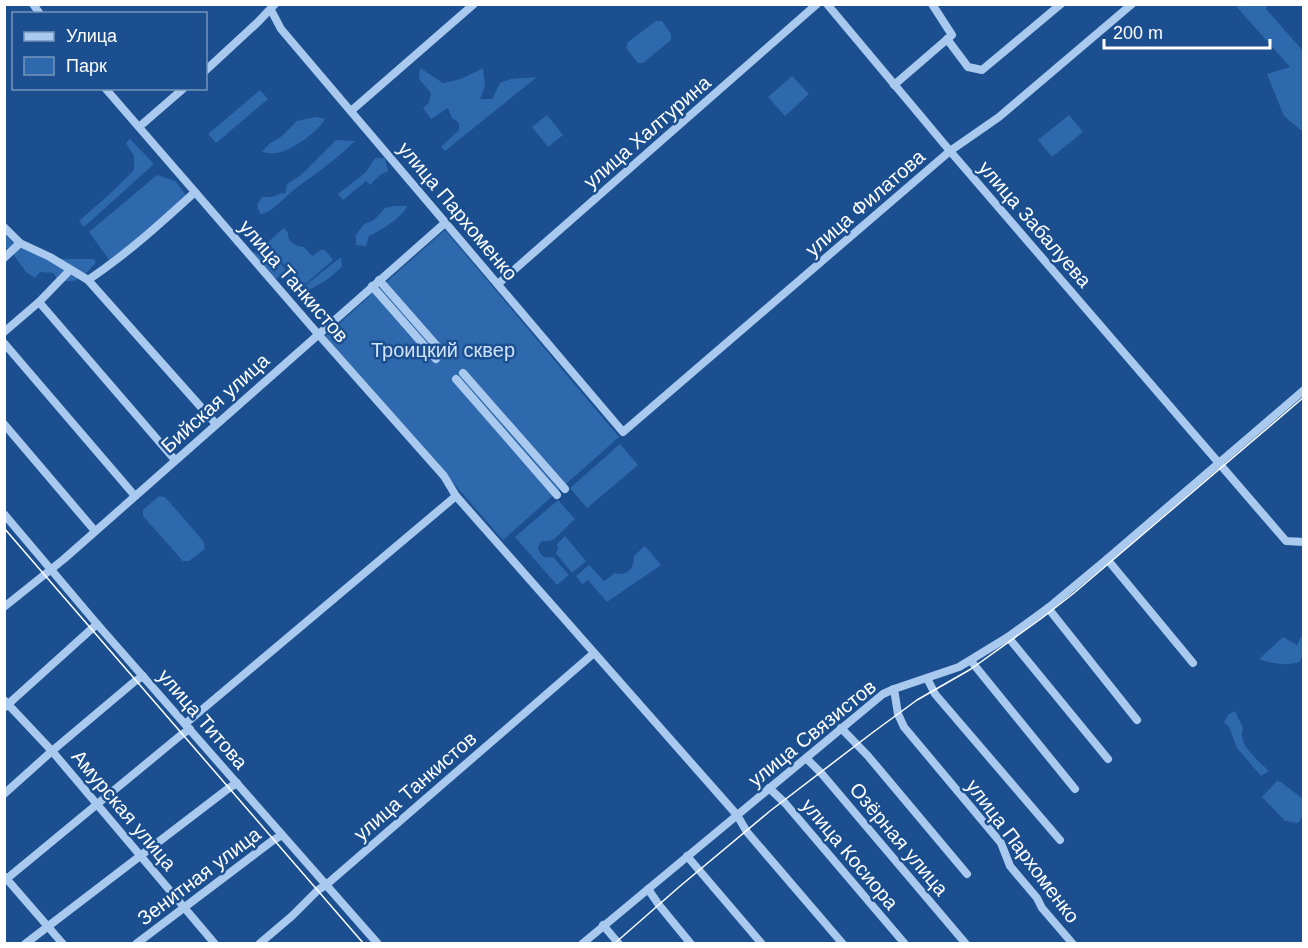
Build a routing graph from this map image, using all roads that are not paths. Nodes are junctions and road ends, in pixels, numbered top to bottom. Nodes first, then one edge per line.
1 (474, 4) edge
2 (817, 4) edge
3 (827, 4) edge
4 (932, 4) edge
5 (1061, 4) edge
6 (1132, 4) edge
7 (273, 7) edge
8 (947, 39) junction
9 (207, 69) edge
10 (894, 85) junction
11 (107, 90) edge
12 (182, 90) edge
13 (351, 111) junction
14 (139, 127) junction
15 (950, 151) junction
16 (195, 192) junction
17 (446, 222) junction
18 (6, 229) edge
19 (20, 243) junction
20 (5, 258) edge
21 (70, 270) junction
22 (88, 279) junction
23 (379, 280) junction
24 (498, 284) junction
25 (372, 286) junction
26 (39, 302) junction
27 (4, 332) edge
28 (318, 334) junction
29 (4, 343) edge
30 (443, 353) dead end
31 (436, 359) dead end
32 (463, 373) dead end
33 (456, 379) dead end
34 (1304, 390) edge
35 (4, 424) edge
36 (216, 424) junction
37 (623, 432) joint
38 (176, 460) junction
39 (1219, 464) junction
40 (565, 489) dead end
41 (557, 495) dead end
42 (135, 496) junction
43 (456, 496) junction
44 (4, 514) edge
45 (95, 531) junction
46 (1304, 542) edge
47 (1107, 559) junction
48 (52, 569) junction
49 (4, 607) edge
50 (1048, 608) junction
51 (98, 624) junction
52 (1008, 637) junction
53 (594, 653) junction
54 (971, 660) junction
55 (1193, 663) dead end
56 (143, 675) junction
57 (927, 678) junction
58 (894, 689) junction
59 (6, 703) edge
60 (1137, 720) dead end
61 (188, 727) junction
62 (842, 729) junction
63 (52, 751) junction
64 (806, 758) junction
65 (1108, 759) dead end
66 (237, 783) junction
67 (769, 788) junction
68 (1075, 789) dead end
69 (4, 794) edge
70 (97, 804) junction
71 (736, 815) junction
72 (282, 835) junction
73 (1060, 840) dead end
74 (140, 855) junction
75 (687, 856) junction
76 (967, 874) dead end
77 (5, 878) edge
78 (326, 885) junction
79 (648, 889) junction
80 (184, 907) junction
81 (603, 925) junction
82 (48, 927) junction
83 (376, 943) edge
84 (25, 944) edge
85 (63, 944) edge
86 (136, 944) edge
87 (215, 944) edge
88 (259, 944) edge
89 (582, 944) edge
90 (619, 944) edge
91 (692, 944) edge
92 (762, 944) edge
93 (843, 944) edge
94 (905, 944) edge
95 (966, 944) edge
96 (1073, 944) edge

1 - 13 street
2 - 24 street, улица Халтурина
3 - 10 street, улица Забалуева
4 - 8 street
5 - 8 street
6 - 15 street, улица Филатова
7 - 9 street
7 - 13 street, улица Пархоменко
8 - 10 street
10 - 15 street, улица Забалуева
11 - 14 street, улица Танкистов
12 - 14 street
13 - 17 street, улица Пархоменко
14 - 16 street, улица Танкистов
15 - 37 street, улица Филатова
15 - 39 street, улица Забалуева
16 - 22 street
16 - 28 street, улица Танкистов
17 - 23 street, Бийская улица
17 - 24 street, улица Пархоменко
18 - 19 street
19 - 20 street
19 - 21 street
21 - 22 street
21 - 26 street
22 - 36 street
23 - 25 street, Бийская улица
23 - 30 street
24 - 37 street, улица Пархоменко
25 - 28 street, Бийская улица
25 - 31 street
26 - 27 street
26 - 38 street
28 - 36 street, Бийская улица
28 - 43 street, улица Танкистов
29 - 42 street
32 - 40 street
33 - 41 street
34 - 39 street, улица Связистов
35 - 45 street
36 - 38 street, Бийская улица
38 - 42 street, Бийская улица
39 - 46 street, улица Забалуева
39 - 47 street, улица Связистов
42 - 45 street, Бийская улица
43 - 53 street, улица Танкистов
43 - 61 street
44 - 48 street, улица Титова
45 - 48 street, Бийская улица
47 - 50 street, улица Связистов
47 - 55 street
48 - 49 street, Бийская улица
48 - 51 street, улица Титова
50 - 52 street, улица Связистов
50 - 60 street
51 - 56 street, улица Титова
51 - 59 street
52 - 54 street, улица Связистов
52 - 65 street
53 - 71 street, улица Танкистов
53 - 78 street, улица Танкистов
54 - 57 street, улица Связистов
54 - 68 street
56 - 61 street, улица Титова
56 - 63 street
57 - 58 street, улица Связистов
57 - 73 street
58 - 62 street, улица Связистов
58 - 96 street, улица Пархоменко
59 - 63 street, Амурская улица
61 - 66 street, улица Титова
61 - 70 street
62 - 64 street, улица Связистов
62 - 76 street
63 - 69 street
63 - 70 street, Амурская улица
64 - 67 street, улица Связистов
64 - 95 street, Озёрная улица
66 - 72 street, улица Титова
66 - 74 street
67 - 71 street, улица Связистов
67 - 94 street, улица Косиора
70 - 74 street, Амурская улица
70 - 77 street
71 - 75 street, улица Связистов
71 - 93 street, улица Танкистов
72 - 78 street, улица Титова
72 - 80 street, Зенитная улица
74 - 80 street, Амурская улица
74 - 82 street
75 - 79 street, улица Связистов
75 - 92 street
77 - 82 street
78 - 83 street, улица Титова
78 - 88 street, улица Танкистов
79 - 81 street, улица Связистов
79 - 91 street
80 - 86 street, Зенитная улица
80 - 87 street, Амурская улица
81 - 89 street, улица Связистов
81 - 90 street
82 - 84 street
82 - 85 street

